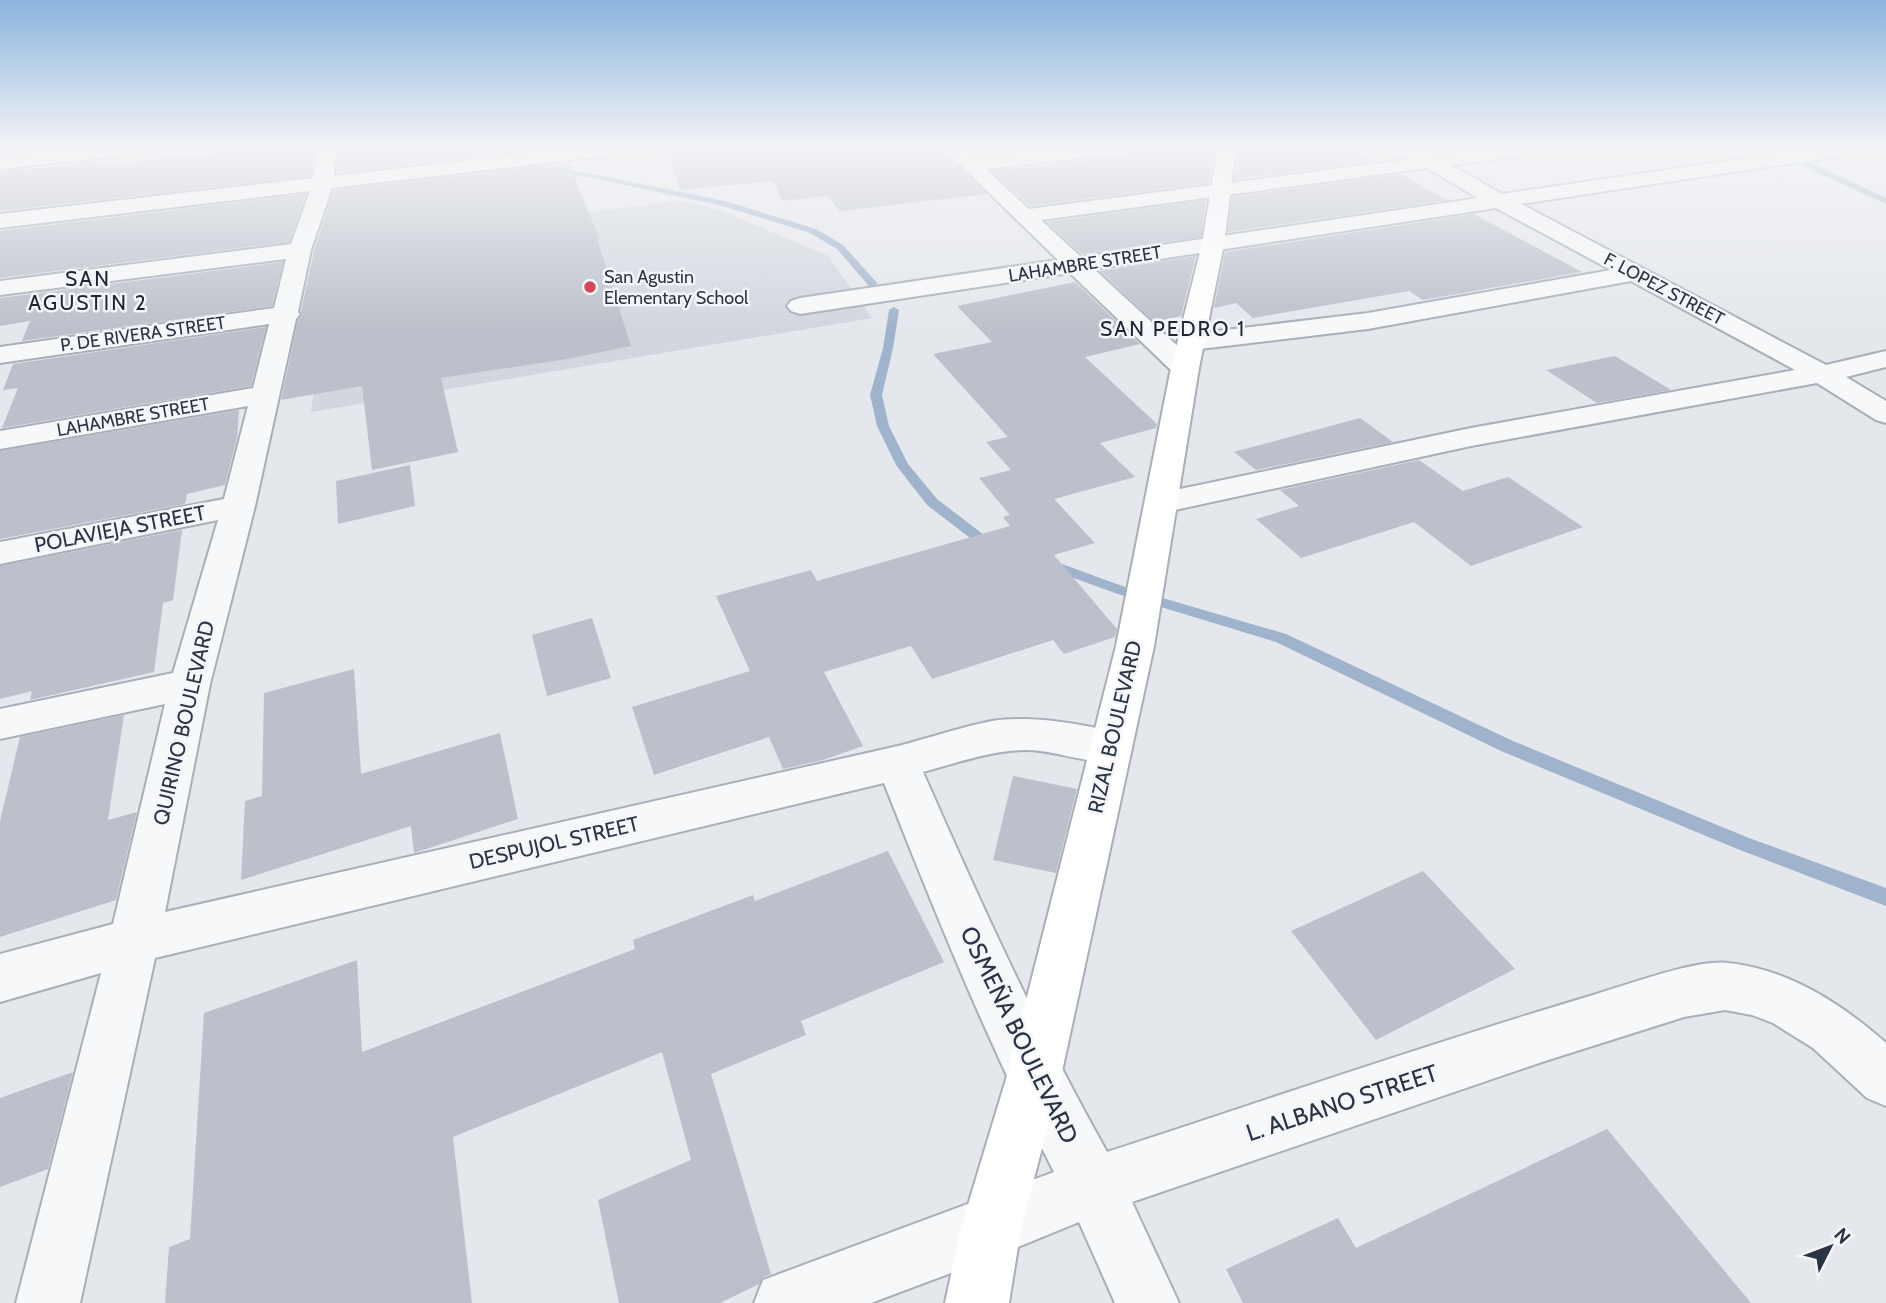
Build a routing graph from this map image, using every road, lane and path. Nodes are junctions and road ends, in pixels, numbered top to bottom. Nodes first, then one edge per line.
1 (81, 207) edge
2 (313, 207) edge
3 (1015, 207) edge
4 (1089, 207) edge
5 (1217, 207) edge
6 (1453, 207) edge
7 (1510, 207) edge
8 (1025, 216) junction
9 (0, 221) edge
10 (1213, 244) junction
11 (300, 250) junction
12 (1078, 265) junction
13 (1636, 273) junction
14 (0, 288) edge
15 (800, 306) dead end
16 (287, 314) junction
17 (1191, 342) junction
18 (0, 355) edge
19 (1886, 359) edge
20 (1185, 368) junction
21 (1822, 374) junction
22 (265, 395) junction
23 (1886, 414) edge
24 (0, 440) edge
25 (239, 506) junction
26 (1159, 515) junction
27 (0, 552) edge
28 (190, 684) junction
29 (0, 723) edge
30 (1111, 747) junction
31 (898, 763) junction
32 (134, 941) junction
33 (0, 978) edge
34 (1034, 1076) junction
35 (1886, 1079) edge
36 (1093, 1185) junction
37 (991, 1228) junction
38 (48, 1303) edge
39 (786, 1303) edge
40 (977, 1303) edge
41 (1147, 1303) edge

1 - 9 street
2 - 11 street, QUIRINO BOULEVARD
3 - 8 street
4 - 8 street
5 - 10 main road, RIZAL BOULEVARD
6 - 10 street, LAHAMBRE STREET
7 - 13 street, F. LOPEZ STREET
8 - 12 street
10 - 12 street, LAHAMBRE STREET
10 - 17 main road, RIZAL BOULEVARD
11 - 14 street
11 - 16 street, QUIRINO BOULEVARD
12 - 15 street, LAHAMBRE STREET
12 - 20 street
13 - 17 street
13 - 21 street, F. LOPEZ STREET
16 - 18 street, P. DE RIVERA STREET
16 - 22 street, QUIRINO BOULEVARD
17 - 20 main road, RIZAL BOULEVARD
19 - 21 street
20 - 26 main road, RIZAL BOULEVARD
21 - 23 street, F. LOPEZ STREET
21 - 26 street
22 - 24 street, LAHAMBRE STREET
22 - 25 street, QUIRINO BOULEVARD
25 - 27 street, POLAVIEJA STREET
25 - 28 street, QUIRINO BOULEVARD
26 - 30 main road, RIZAL BOULEVARD
28 - 29 street
28 - 32 street, QUIRINO BOULEVARD
30 - 31 street, DESPUJOL STREET
30 - 34 main road, RIZAL BOULEVARD
31 - 32 street, DESPUJOL STREET
31 - 34 street, OSMEÑA BOULEVARD
32 - 33 street, DESPUJOL STREET
32 - 38 street, QUIRINO BOULEVARD
34 - 36 street, OSMEÑA BOULEVARD
34 - 37 main road, RIZAL BOULEVARD
35 - 36 street, L. ALBANO STREET
36 - 37 street, L. ALBANO STREET
36 - 41 street, OSMEÑA BOULEVARD
37 - 39 street, L. ALBANO STREET
37 - 40 main road, RIZAL BOULEVARD

